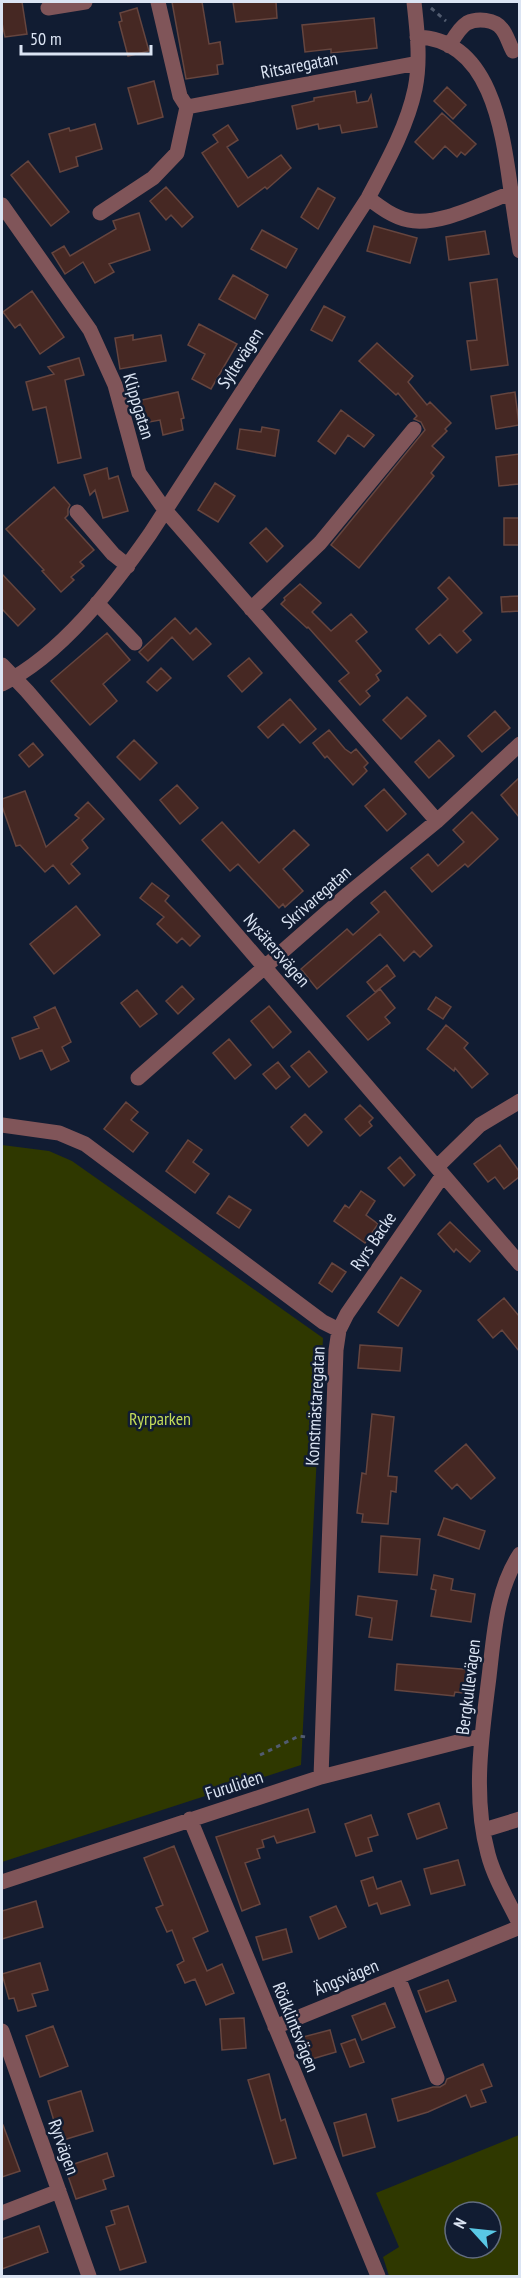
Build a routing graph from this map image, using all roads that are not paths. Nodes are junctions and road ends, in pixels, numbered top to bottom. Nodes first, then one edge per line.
1 (85, 2) edge
2 (158, 2) edge
3 (414, 2) edge
4 (48, 8) dead end
5 (417, 37) junction
6 (449, 46) junction
7 (513, 51) dead end
8 (418, 63) junction
9 (187, 107) junction
10 (514, 169) edge
11 (511, 193) junction
12 (368, 198) junction
13 (2, 205) edge
14 (100, 213) dead end
15 (518, 221) edge
16 (519, 251) edge
17 (414, 429) dead end
18 (165, 510) junction
19 (77, 512) dead end
20 (128, 566) junction
21 (97, 603) junction
22 (251, 609) junction
23 (135, 643) dead end
24 (2, 665) edge
25 (7, 681) edge
26 (519, 744) edge
27 (437, 820) junction
28 (266, 967) junction
29 (138, 1078) dead end
30 (519, 1101) edge
31 (2, 1125) edge
32 (440, 1171) junction
33 (519, 1264) edge
34 (339, 1330) junction
35 (519, 1554) edge
36 (481, 1736) junction
37 (321, 1777) junction
38 (190, 1819) junction
39 (519, 1819) edge
40 (484, 1830) junction
41 (2, 1882) edge
42 (519, 1926) edge
43 (398, 1977) junction
44 (275, 2027) junction
45 (2, 2031) edge
46 (437, 2078) dead end
47 (59, 2191) junction
48 (2, 2213) edge
49 (89, 2277) edge
50 (378, 2277) edge

1 - 4 street
2 - 9 street
3 - 5 street, Syltevägen
5 - 6 street
5 - 8 street, Syltevägen
6 - 7 street
6 - 10 street
8 - 9 street, Ritsaregatan
8 - 12 street, Syltevägen
9 - 14 street
10 - 11 street
11 - 12 street
11 - 15 street
12 - 18 street, Syltevägen
13 - 18 street, Klippgatan
15 - 16 street
17 - 22 street
18 - 20 street, Syltevägen
18 - 22 street, Klippgatan
19 - 20 street
20 - 21 street, Syltevägen
21 - 23 street
21 - 25 street, Syltevägen
22 - 27 street, Klippgatan
24 - 25 street, Nysätersvägen
25 - 28 street, Nysätersvägen
26 - 27 street, Skrivaregatan
27 - 28 street, Skrivaregatan
28 - 29 street, Skrivaregatan
28 - 32 street, Nysätersvägen
30 - 32 street, Ryrs Backe
31 - 34 street, Konstmästaregatan
32 - 33 street, Nysätersvägen
32 - 34 street, Ryrs Backe
34 - 37 street, Konstmästaregatan
35 - 36 street, Bergkullevägen
36 - 37 street, Furuliden
36 - 40 street, Bergkullevägen
37 - 38 street, Furuliden
38 - 41 street, Furuliden
38 - 44 street, Rödklintsvägen
39 - 40 street
40 - 42 street, Bergkullevägen
42 - 43 street, Ängsvägen
43 - 44 street, Ängsvägen
43 - 46 street, Ängsvägen
44 - 50 street, Rödklintsvägen
45 - 47 street, Ryrvägen
47 - 48 street
47 - 49 street, Ryrvägen

